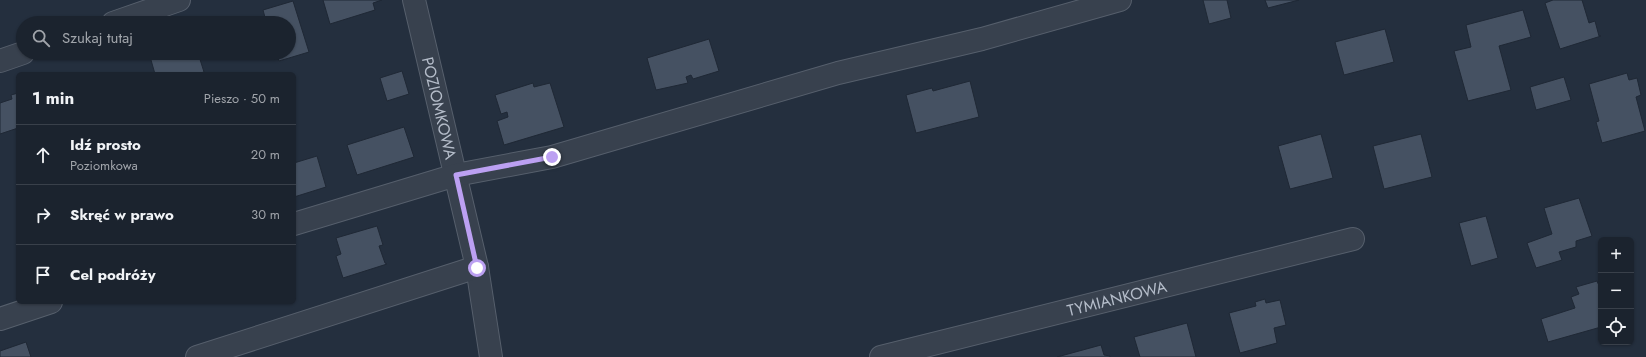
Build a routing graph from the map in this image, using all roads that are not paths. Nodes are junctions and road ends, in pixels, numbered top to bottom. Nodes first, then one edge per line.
1 (179, 0) edge
2 (414, 0) edge
3 (1120, 0) edge
4 (133, 16) edge
5 (16, 56) edge
6 (0, 61) edge
7 (456, 175) junction
8 (296, 223) edge
9 (1353, 239) dead end
10 (477, 268) junction
11 (44, 304) edge
12 (0, 319) edge
13 (198, 357) edge
14 (491, 357) edge
15 (881, 357) edge

1 - 4 street
2 - 7 street, POZIOMKOWA
3 - 7 street
5 - 6 street
7 - 8 street
7 - 10 street, POZIOMKOWA
9 - 15 street, TYMIANKOWA
10 - 13 street
10 - 14 street, POZIOMKOWA
11 - 12 street

